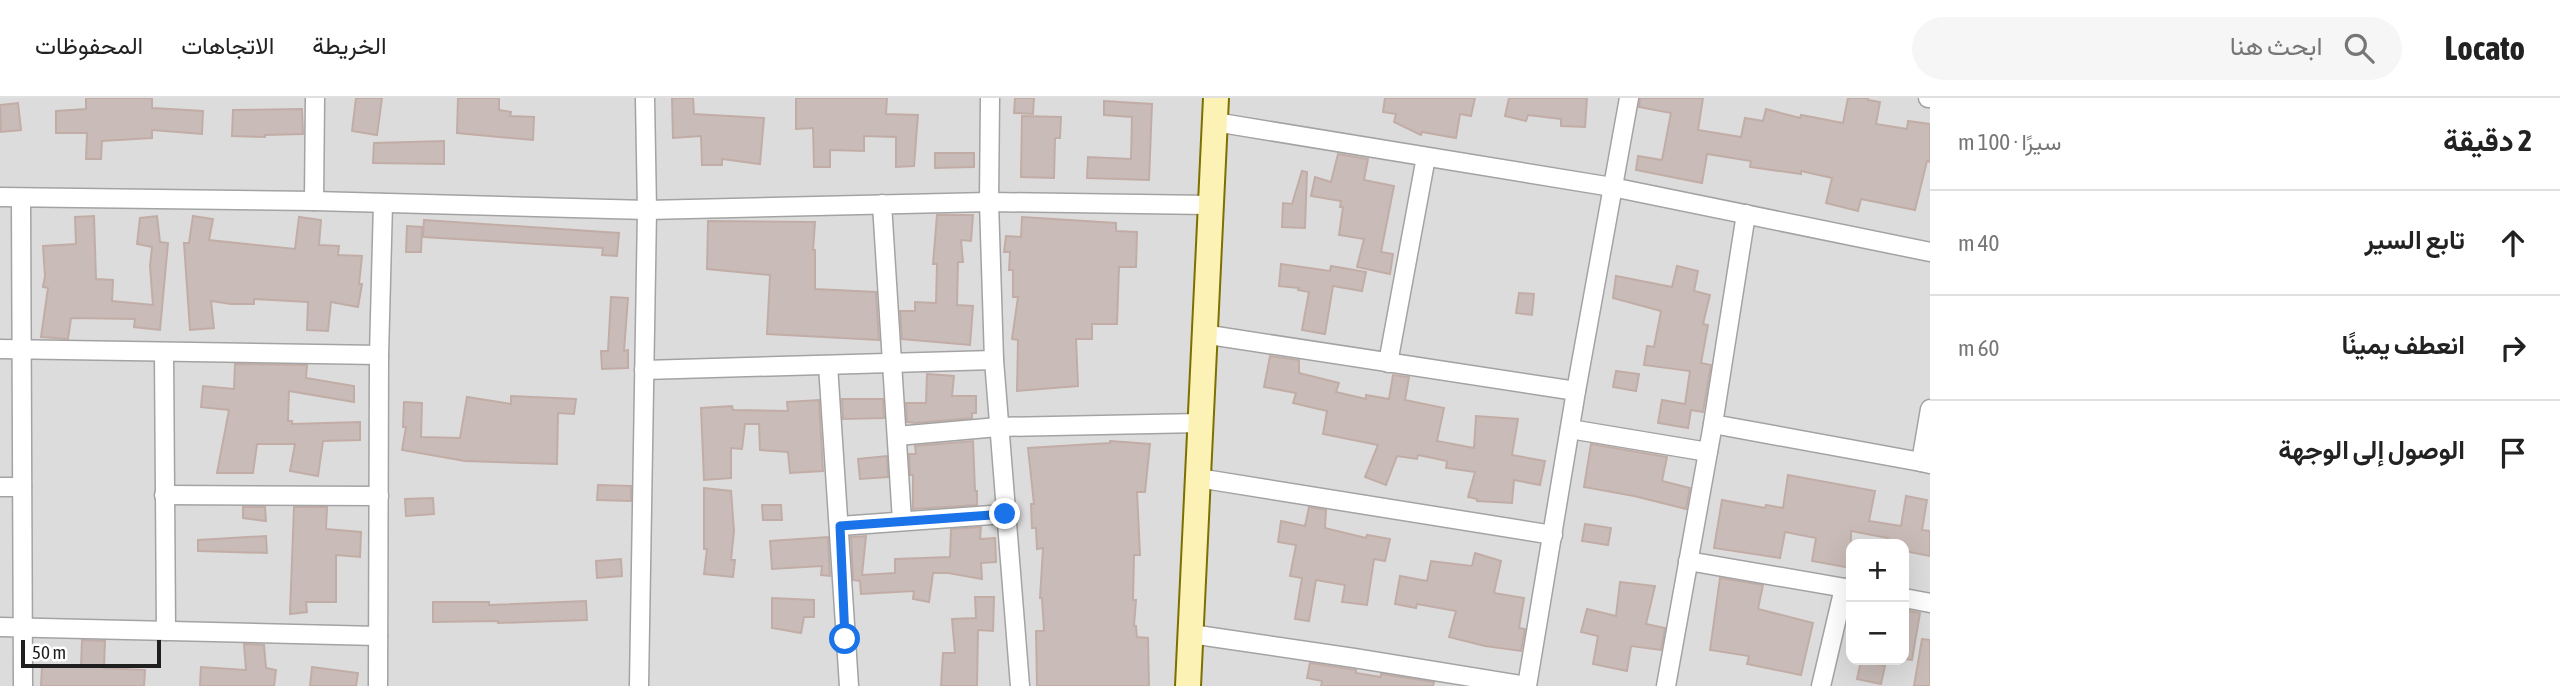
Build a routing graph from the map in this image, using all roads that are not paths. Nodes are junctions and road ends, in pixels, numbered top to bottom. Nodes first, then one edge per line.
1 (315, 98) edge
2 (645, 98) edge
3 (990, 98) edge
4 (1629, 98) edge
5 (1215, 110) edge
6 (1426, 157) junction
7 (1612, 187) junction
8 (0, 197) edge
9 (21, 198) junction
10 (314, 201) junction
11 (989, 202) junction
12 (383, 203) junction
13 (882, 205) junction
14 (1210, 205) junction
15 (647, 210) junction
16 (1746, 214) junction
17 (1930, 252) edge
18 (1203, 334) junction
19 (0, 349) edge
20 (22, 349) junction
21 (164, 352) junction
22 (379, 355) junction
23 (994, 360) junction
24 (892, 363) junction
25 (1388, 363) junction
26 (828, 365) junction
27 (644, 370) junction
28 (1576, 391) junction
29 (1930, 409) edge
30 (1200, 423) junction
31 (1713, 424) junction
32 (998, 427) junction
33 (1570, 429) junction
34 (897, 436) junction
35 (1708, 452) junction
36 (1925, 463) edge
37 (1198, 478) junction
38 (0, 486) edge
39 (22, 487) junction
40 (164, 495) junction
41 (379, 496) junction
42 (1005, 514) junction
43 (902, 521) junction
44 (840, 526) junction
45 (1553, 535) junction
46 (1688, 561) junction
47 (1846, 589) edge
48 (1846, 596) edge
49 (1909, 599) edge
50 (1930, 603) edge
51 (0, 626) edge
52 (23, 626) junction
53 (166, 631) junction
54 (1191, 634) junction
55 (378, 636) junction
56 (23, 686) edge
57 (378, 686) edge
58 (639, 686) edge
59 (849, 686) edge
60 (1020, 686) edge
61 (1188, 686) edge
62 (1666, 686) edge
63 (1821, 686) edge

1 - 10 street
2 - 15 street
3 - 11 street
4 - 7 street
5 - 6 street
5 - 14 main road
6 - 7 street
6 - 25 street
7 - 16 street
7 - 28 street
8 - 9 street
9 - 10 street
9 - 20 street
10 - 12 street
11 - 13 street
11 - 14 street
11 - 23 street
12 - 15 street
12 - 22 street
13 - 15 street
13 - 24 street
14 - 18 main road
15 - 27 street
16 - 17 street
16 - 31 street
18 - 25 street
18 - 30 main road
19 - 20 street
20 - 21 street
20 - 39 street
21 - 22 street
21 - 40 street
22 - 41 street
23 - 24 street
23 - 32 street
24 - 26 street
24 - 34 street
25 - 28 street
26 - 27 street
26 - 44 street
27 - 58 street
28 - 33 street
29 - 36 street
30 - 32 street
30 - 37 main road
31 - 35 street
31 - 36 street
32 - 34 street
32 - 42 street
33 - 35 street
33 - 45 street
34 - 43 street
35 - 46 street
37 - 45 street
37 - 54 main road
38 - 39 street
39 - 52 street
40 - 41 street
40 - 53 street
41 - 55 street
42 - 43 street
42 - 60 street
43 - 44 street
44 - 59 street
45 - 54 street
46 - 47 street
46 - 62 street
48 - 63 street
49 - 50 street
51 - 52 street
52 - 53 street
52 - 56 street
53 - 55 street
54 - 61 main road
55 - 57 street

